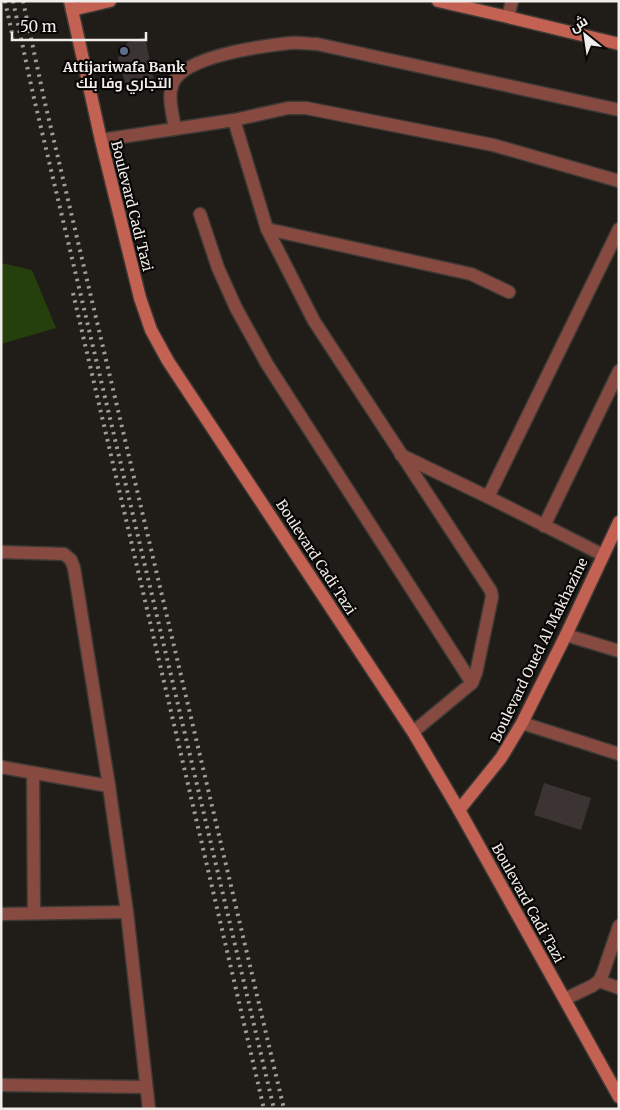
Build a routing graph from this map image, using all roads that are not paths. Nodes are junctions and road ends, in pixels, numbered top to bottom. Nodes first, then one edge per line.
1 (110, 1) edge
2 (438, 1) edge
3 (512, 1) edge
4 (72, 6) edge
5 (508, 17) junction
6 (619, 44) edge
7 (619, 110) edge
8 (234, 120) junction
9 (175, 129) junction
10 (100, 140) junction
11 (619, 181) edge
12 (200, 214) dead end
13 (267, 229) junction
14 (619, 229) edge
15 (509, 292) dead end
16 (619, 371) edge
17 (400, 454) junction
18 (488, 497) junction
19 (619, 522) edge
20 (544, 526) junction
21 (1, 552) edge
22 (602, 555) junction
23 (566, 634) junction
24 (619, 651) edge
25 (472, 683) junction
26 (522, 723) junction
27 (413, 732) junction
28 (619, 754) edge
29 (1, 767) edge
30 (33, 774) junction
31 (109, 786) junction
32 (459, 810) junction
33 (127, 912) junction
34 (34, 913) junction
35 (1, 914) edge
36 (619, 926) edge
37 (599, 981) junction
38 (619, 988) edge
39 (565, 999) junction
40 (1, 1085) edge
41 (146, 1087) junction
42 (619, 1097) edge
43 (149, 1109) edge

1 - 4 street
2 - 5 street
3 - 5 street
4 - 10 street, Boulevard Cadi Tazi
5 - 6 street
7 - 9 street
8 - 9 street
8 - 11 street
8 - 13 street
9 - 10 street
10 - 27 street, Boulevard Cadi Tazi
12 - 25 street
13 - 15 street
13 - 17 street
14 - 18 street
16 - 20 street
17 - 18 street
17 - 25 street
18 - 20 street
19 - 22 street, Boulevard Oued Al Makhazine
20 - 22 street
21 - 31 street
22 - 23 street, Boulevard Oued Al Makhazine
23 - 24 street
23 - 26 street, Boulevard Oued Al Makhazine
25 - 27 street
26 - 28 street
26 - 32 street, Boulevard Oued Al Makhazine
27 - 32 street, Boulevard Cadi Tazi
29 - 30 street
30 - 31 street
30 - 34 street
31 - 33 street
32 - 39 street, Boulevard Cadi Tazi
33 - 34 street
33 - 41 street
34 - 35 street
36 - 37 street
37 - 38 street
37 - 39 street
39 - 42 street, Boulevard Cadi Tazi
40 - 41 street
41 - 43 street

